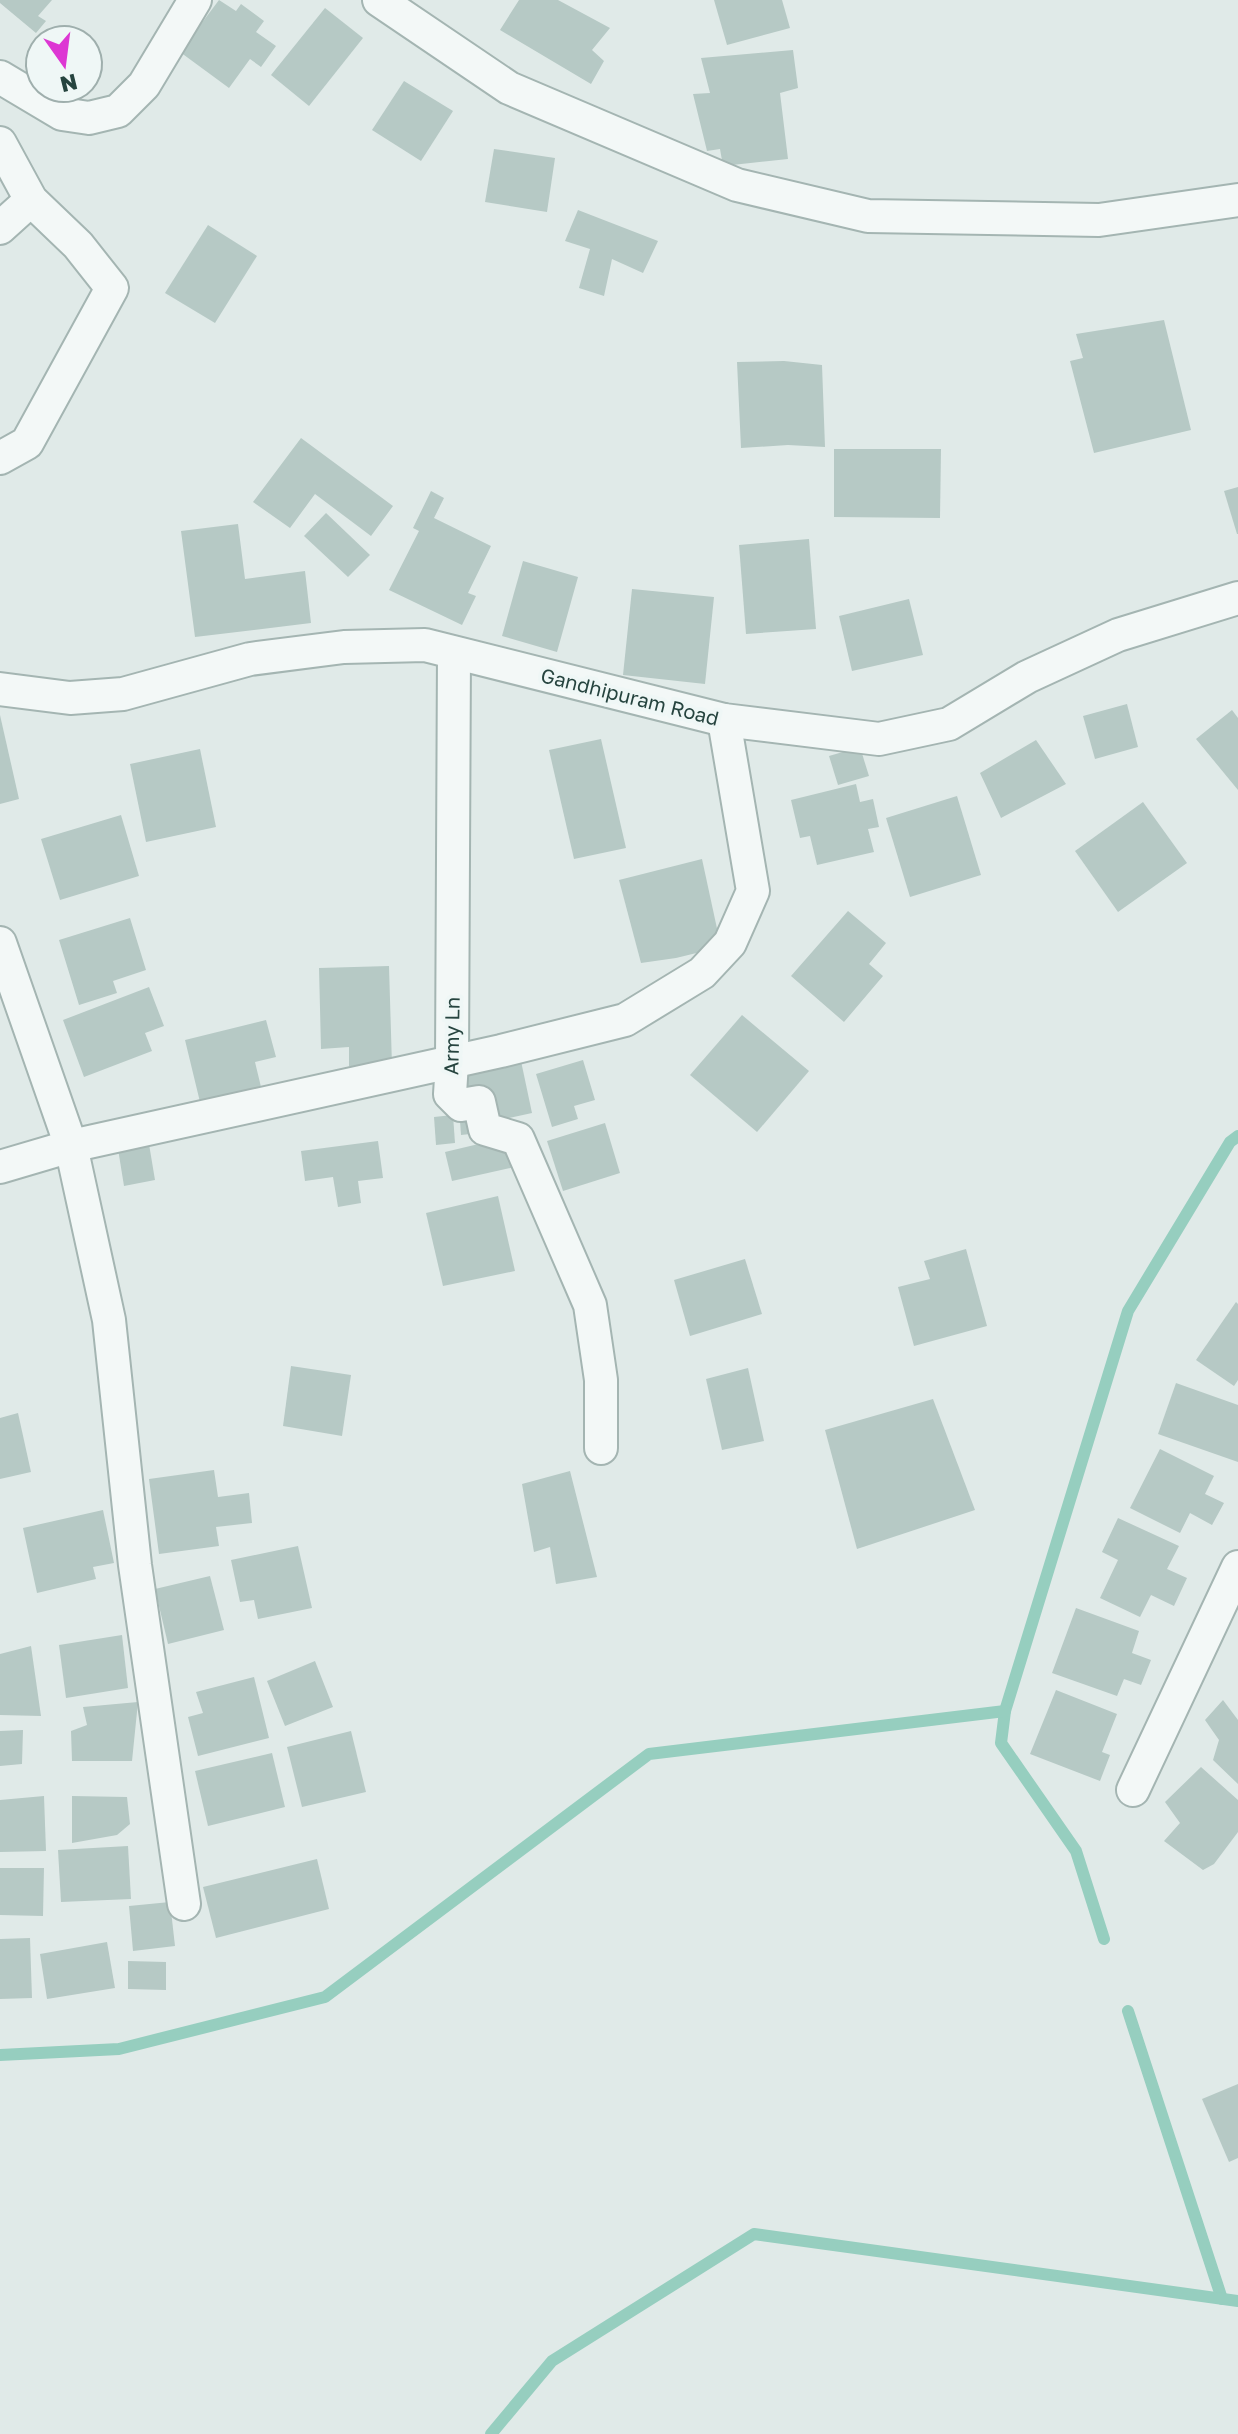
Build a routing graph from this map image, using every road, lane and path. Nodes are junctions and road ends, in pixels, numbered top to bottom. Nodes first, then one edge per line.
1 (195, 0) edge
2 (379, 0) edge
3 (6, 87) edge
4 (0, 143) edge
5 (31, 200) junction
6 (1238, 200) edge
7 (0, 228) edge
8 (0, 458) edge
9 (1238, 598) edge
10 (454, 653) junction
11 (0, 689) edge
12 (724, 720) junction
13 (0, 943) edge
14 (452, 1062) junction
15 (71, 1146) junction
16 (0, 1167) edge
17 (601, 1448) dead end
18 (1238, 1567) edge
19 (1133, 1790) dead end
20 (184, 1904) dead end

1 - 3 street
2 - 6 street
4 - 5 street
5 - 7 street
5 - 8 street
9 - 12 street, Gandhipuram Road
10 - 11 street, Gandhipuram Road
10 - 12 street, Gandhipuram Road
10 - 14 street, Army Ln
12 - 14 street
13 - 15 street
14 - 15 street
14 - 17 street, Army Ln
15 - 16 street
15 - 20 street
18 - 19 street

